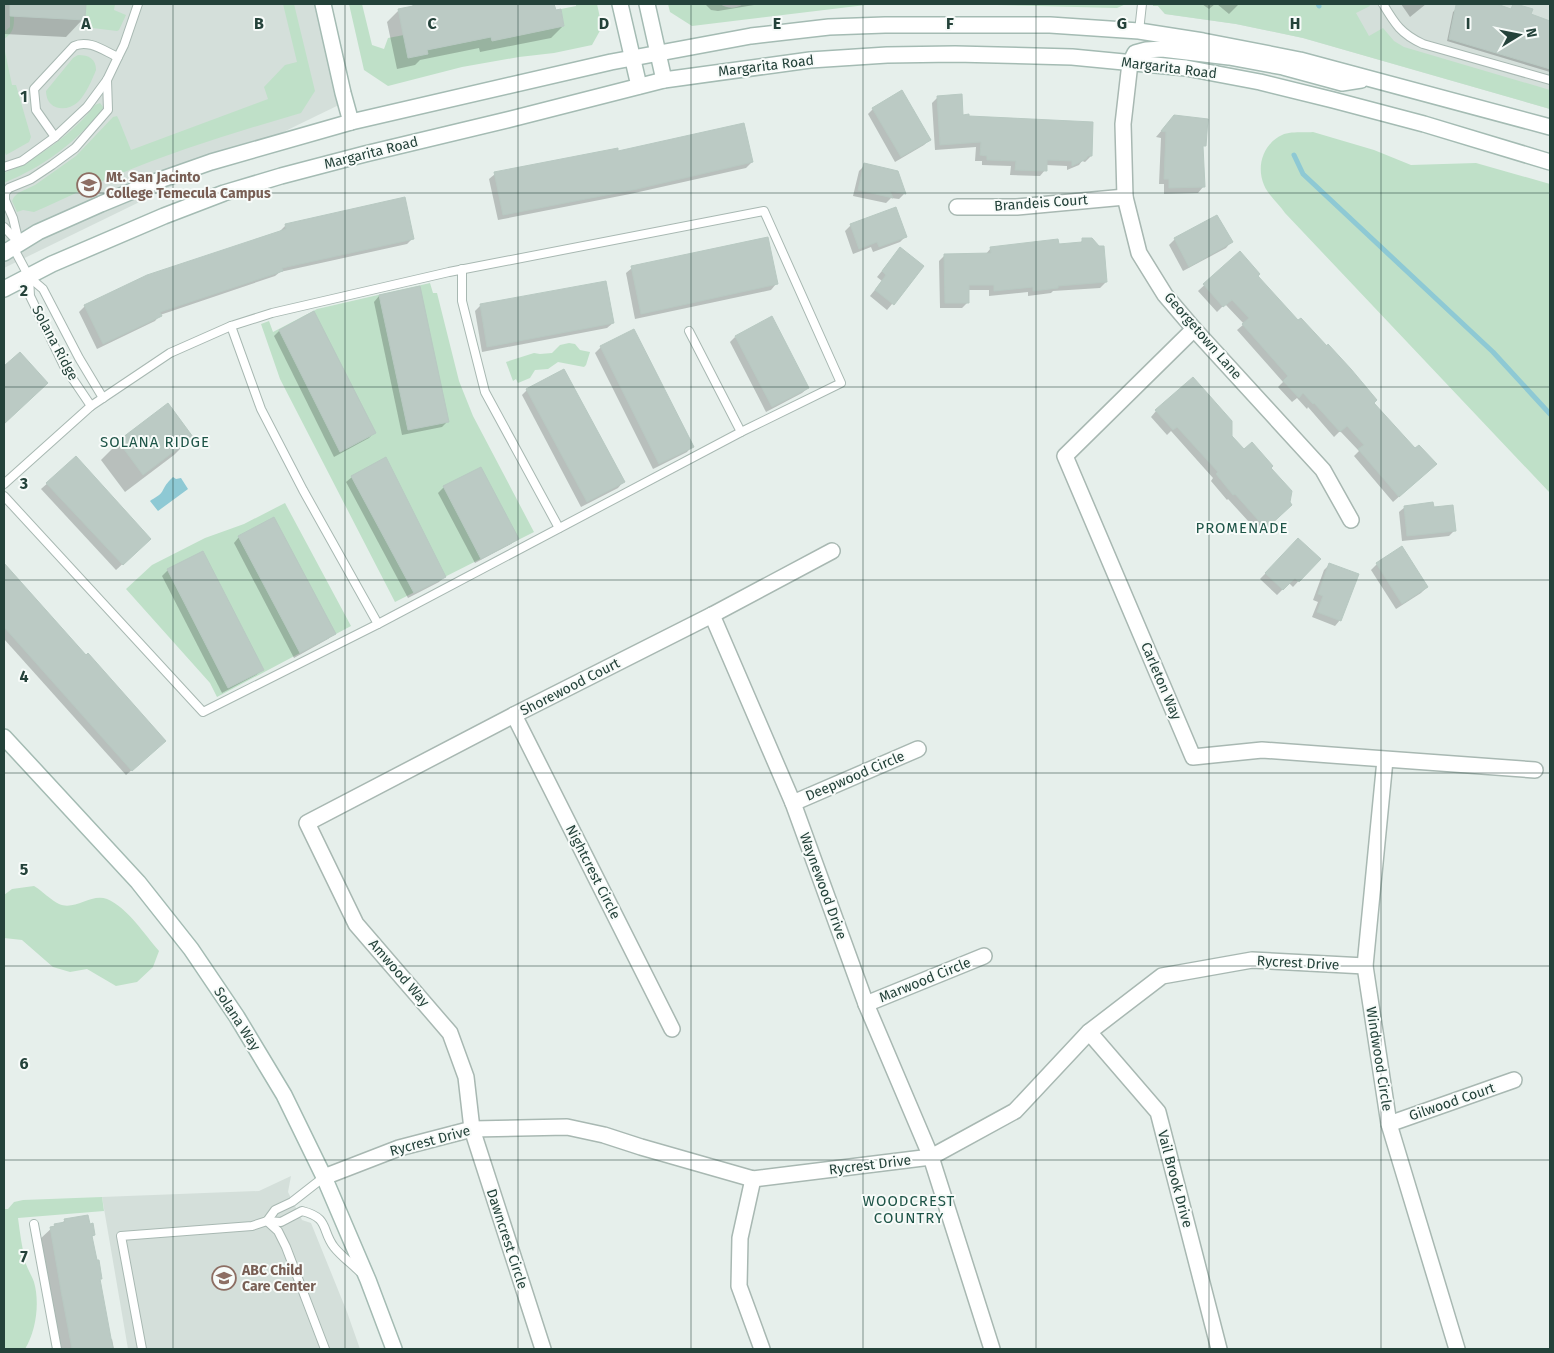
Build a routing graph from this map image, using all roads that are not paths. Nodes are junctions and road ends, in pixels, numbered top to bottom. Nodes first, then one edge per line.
1 (138, 4) edge
2 (323, 4) edge
3 (620, 4) edge
4 (647, 4) edge
5 (1142, 4) edge
6 (1383, 4) edge
7 (1139, 31) junction
8 (658, 54) junction
9 (118, 57) junction
10 (633, 58) junction
11 (1130, 63) junction
12 (1370, 79) junction
13 (107, 80) junction
14 (664, 80) junction
15 (1550, 80) edge
16 (639, 86) junction
17 (351, 122) junction
18 (1550, 127) edge
19 (55, 137) junction
20 (1550, 162) edge
21 (4, 167) edge
22 (5, 193) edge
23 (1125, 197) junction
24 (957, 207) dead end
25 (4, 227) edge
26 (12, 248) edge
27 (462, 269) junction
28 (29, 277) junction
29 (4, 289) edge
30 (231, 326) junction
31 (1194, 329) junction
32 (689, 331) dead end
33 (103, 398) junction
34 (91, 406) junction
35 (741, 432) junction
36 (4, 484) edge
37 (4, 496) edge
38 (1351, 520) dead end
39 (559, 528) junction
40 (832, 551) dead end
41 (712, 615) junction
42 (378, 624) junction
43 (514, 715) junction
44 (4, 737) edge
45 (918, 749) dead end
46 (1386, 760) junction
47 (1535, 770) dead end
48 (793, 803) junction
49 (307, 823) joint
50 (984, 956) dead end
51 (1365, 966) junction
52 (866, 1004) junction
53 (672, 1029) dead end
54 (1089, 1032) junction
55 (1514, 1080) dead end
56 (1389, 1124) junction
57 (472, 1128) junction
58 (931, 1157) junction
59 (324, 1177) junction
60 (753, 1179) junction
61 (267, 1221) junction
62 (34, 1224) dead end
63 (368, 1280) junction
64 (57, 1349) edge
65 (142, 1349) edge
66 (325, 1349) edge
67 (394, 1349) edge
68 (543, 1349) edge
69 (762, 1349) edge
70 (992, 1349) edge
71 (1220, 1349) edge
72 (1457, 1349) edge

1 - 9 lane
2 - 17 street
3 - 10 street
4 - 8 street
5 - 7 lane
6 - 15 lane
7 - 8 street
7 - 12 street
8 - 10 street
8 - 14 street
9 - 13 lane
9 - 19 lane
10 - 16 street
10 - 17 street
11 - 12 street
11 - 14 street, Margarita Road
11 - 20 street, Margarita Road
11 - 23 street, Georgetown Lane
12 - 18 street
13 - 19 lane
13 - 22 lane
14 - 16 street, Margarita Road
16 - 28 street, Margarita Road
17 - 26 street
19 - 21 lane
22 - 26 lane
23 - 24 street, Brandeis Court
23 - 31 street, Georgetown Lane
25 - 26 lane
26 - 28 lane, Solana Ridge
27 - 30 lane
27 - 35 lane
27 - 39 lane
28 - 29 street, Margarita Road
28 - 33 lane, Solana Ridge
28 - 34 lane, Solana Ridge
30 - 33 lane
30 - 42 lane
31 - 38 street, Georgetown Lane
31 - 46 street, Carleton Way
32 - 35 lane
33 - 34 lane
34 - 36 lane
35 - 39 lane
37 - 42 lane
39 - 42 lane
40 - 41 street, Shorewood Court
41 - 43 street, Shorewood Court
41 - 48 street, Waynewood Drive
43 - 49 street, Shorewood Court
43 - 53 street, Nightcrest Circle
44 - 59 street, Solana Way
45 - 48 street, Deepwood Circle
46 - 47 street, Carleton Way
46 - 51 street, Windwood Circle
48 - 52 street, Waynewood Drive
49 - 57 street, Amwood Way
50 - 52 street, Marwood Circle
51 - 54 street, Rycrest Drive
51 - 56 street, Windwood Circle
52 - 58 street, Waynewood Drive
54 - 58 street, Rycrest Drive
54 - 71 street, Vail Brook Drive
55 - 56 street, Gilwood Court
56 - 72 street, Windwood Circle
57 - 59 street, Rycrest Drive
57 - 60 street, Rycrest Drive
57 - 68 street, Dawncrest Circle
58 - 60 street, Rycrest Drive
58 - 70 street, Waynewood Drive
59 - 61 lane
59 - 63 street, Solana Way
60 - 69 street
61 - 63 lane
61 - 65 lane
61 - 66 lane
62 - 64 lane
63 - 67 street, Solana Way

